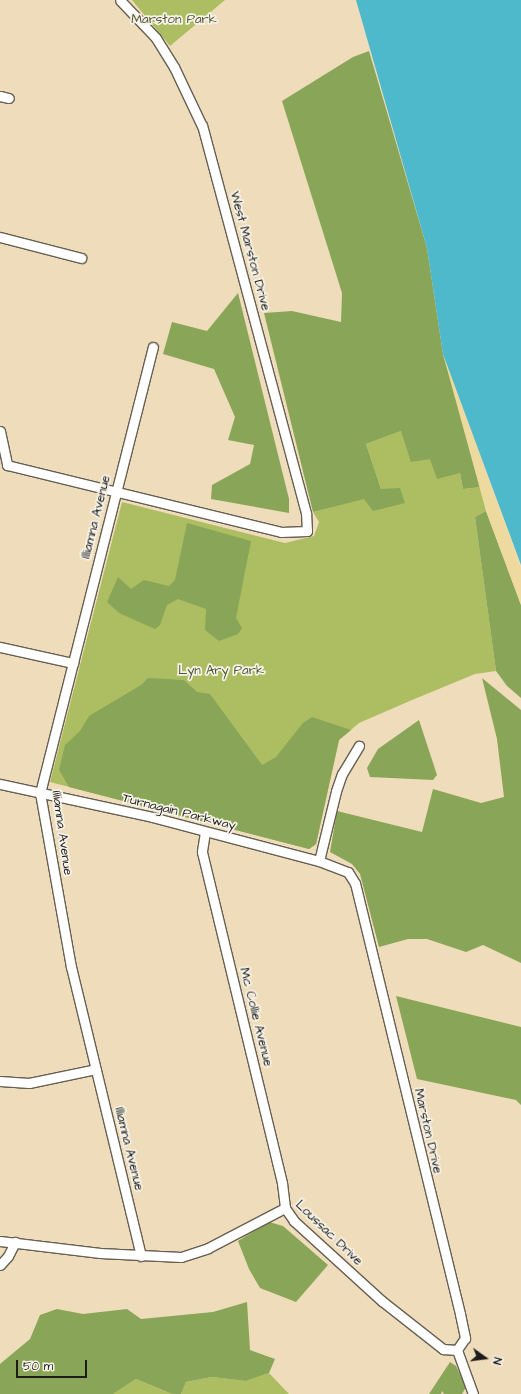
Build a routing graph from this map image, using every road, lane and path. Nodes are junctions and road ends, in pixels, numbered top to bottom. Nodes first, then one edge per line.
1 (120, 0) edge
2 (0, 237) edge
3 (80, 258) dead end
4 (153, 347) dead end
5 (0, 431) edge
6 (4, 468) edge
7 (116, 491) junction
8 (0, 647) edge
9 (73, 663) junction
10 (359, 746) dead end
11 (0, 784) edge
12 (40, 793) junction
13 (204, 832) junction
14 (319, 861) junction
15 (348, 872) joint
16 (96, 1069) junction
17 (0, 1081) edge
18 (285, 1208) junction
19 (0, 1241) edge
20 (15, 1242) junction
21 (141, 1256) junction
22 (0, 1265) edge
23 (457, 1350) junction
24 (473, 1394) edge

1 - 7 street, West Marston Drive
2 - 3 street
4 - 7 street, Illiamna Avenue
5 - 6 street
6 - 7 street
7 - 9 street, Illiamna Avenue
8 - 9 street
9 - 12 street, Illiamna Avenue
10 - 14 street
11 - 12 street, Turnagain Parkway
12 - 13 street, Turnagain Parkway
12 - 16 street, Illiamna Avenue
13 - 14 street, Turnagain Parkway
13 - 18 street, Mc Collie Avenue
14 - 15 street, Turnagain Parkway
15 - 23 street, Marston Drive
16 - 17 street
16 - 21 street, Illiamna Avenue
18 - 21 street, Loussac Drive
18 - 23 street, Loussac Drive
19 - 20 street, Loussac Drive
20 - 21 street, Loussac Drive
20 - 22 street
23 - 24 street

